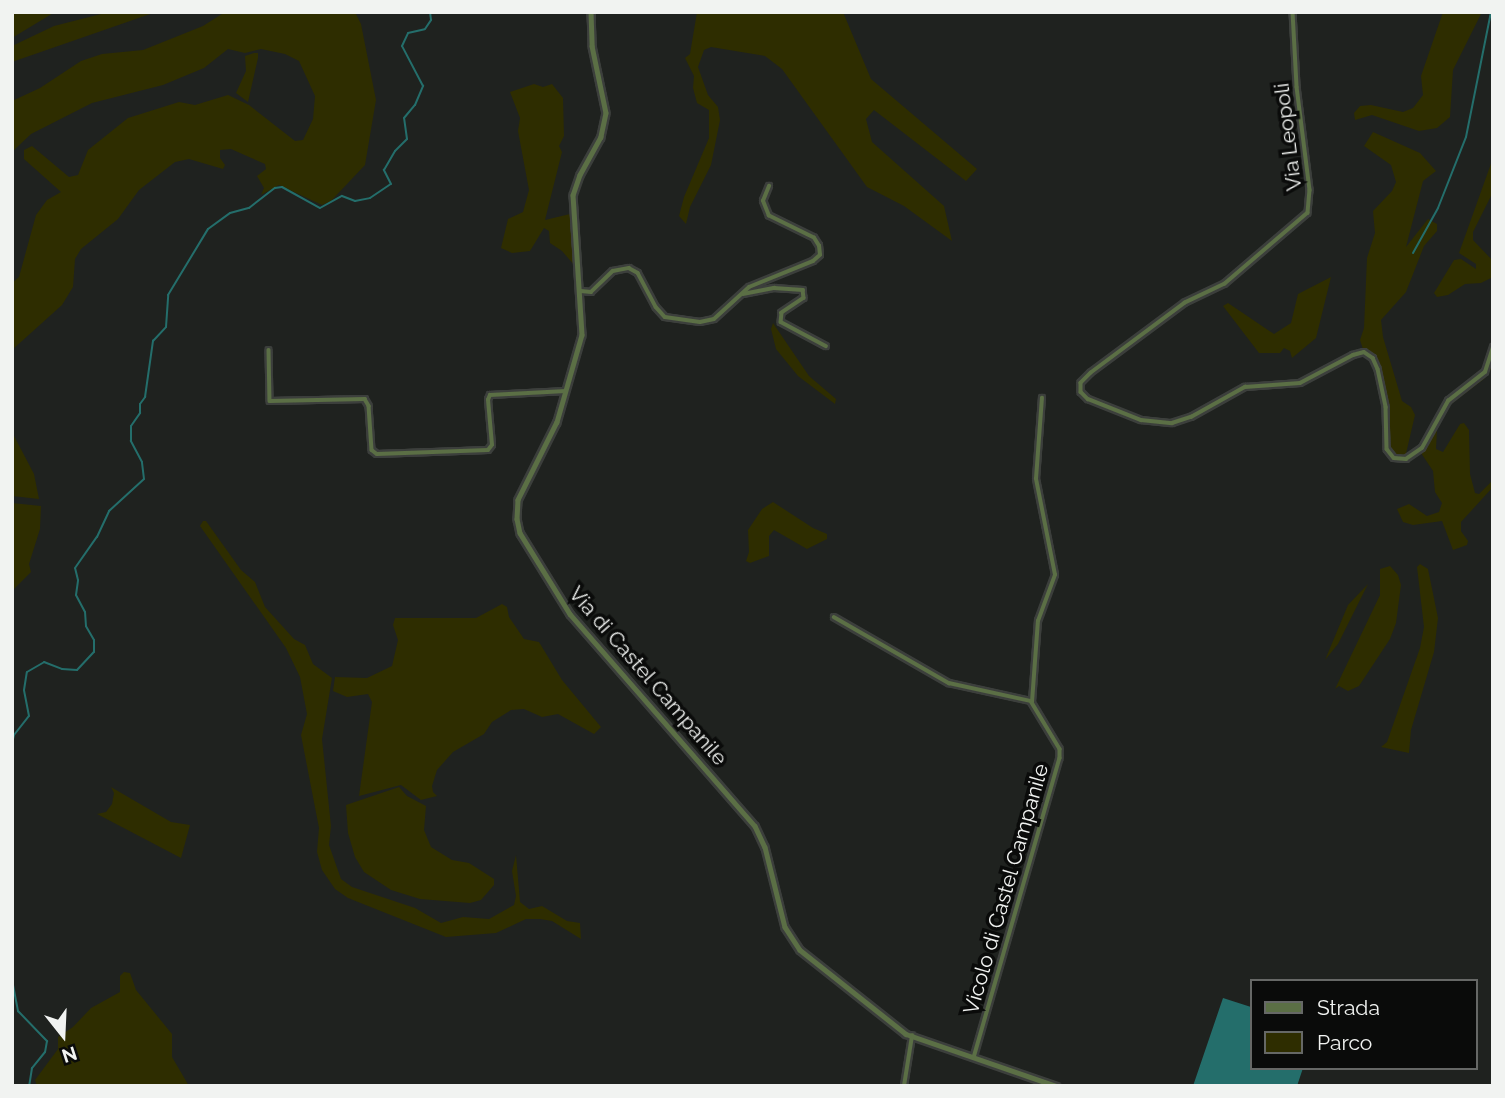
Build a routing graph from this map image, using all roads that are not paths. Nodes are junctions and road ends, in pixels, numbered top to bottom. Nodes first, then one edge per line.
1 (591, 12) edge
2 (1293, 12) edge
3 (769, 186) dead end
4 (580, 291) junction
5 (737, 296) junction
6 (826, 346) dead end
7 (1493, 347) edge
8 (269, 350) dead end
9 (566, 391) junction
10 (1042, 398) dead end
11 (834, 617) dead end
12 (1032, 702) junction
13 (912, 1036) junction
14 (974, 1058) junction
15 (904, 1086) edge
16 (1056, 1086) edge

1 - 4 street, Via di Castel Campanile
2 - 7 street, Via Leopoli
3 - 5 street
4 - 5 street
4 - 9 street, Via di Castel Campanile
5 - 6 street
8 - 9 street
9 - 13 street, Via di Castel Campanile
10 - 12 street
11 - 12 street
12 - 14 street, Vicolo di Castel Campanile
13 - 14 street, Via di Castel Campanile
13 - 15 street
14 - 16 street, Via di Castel Campanile

